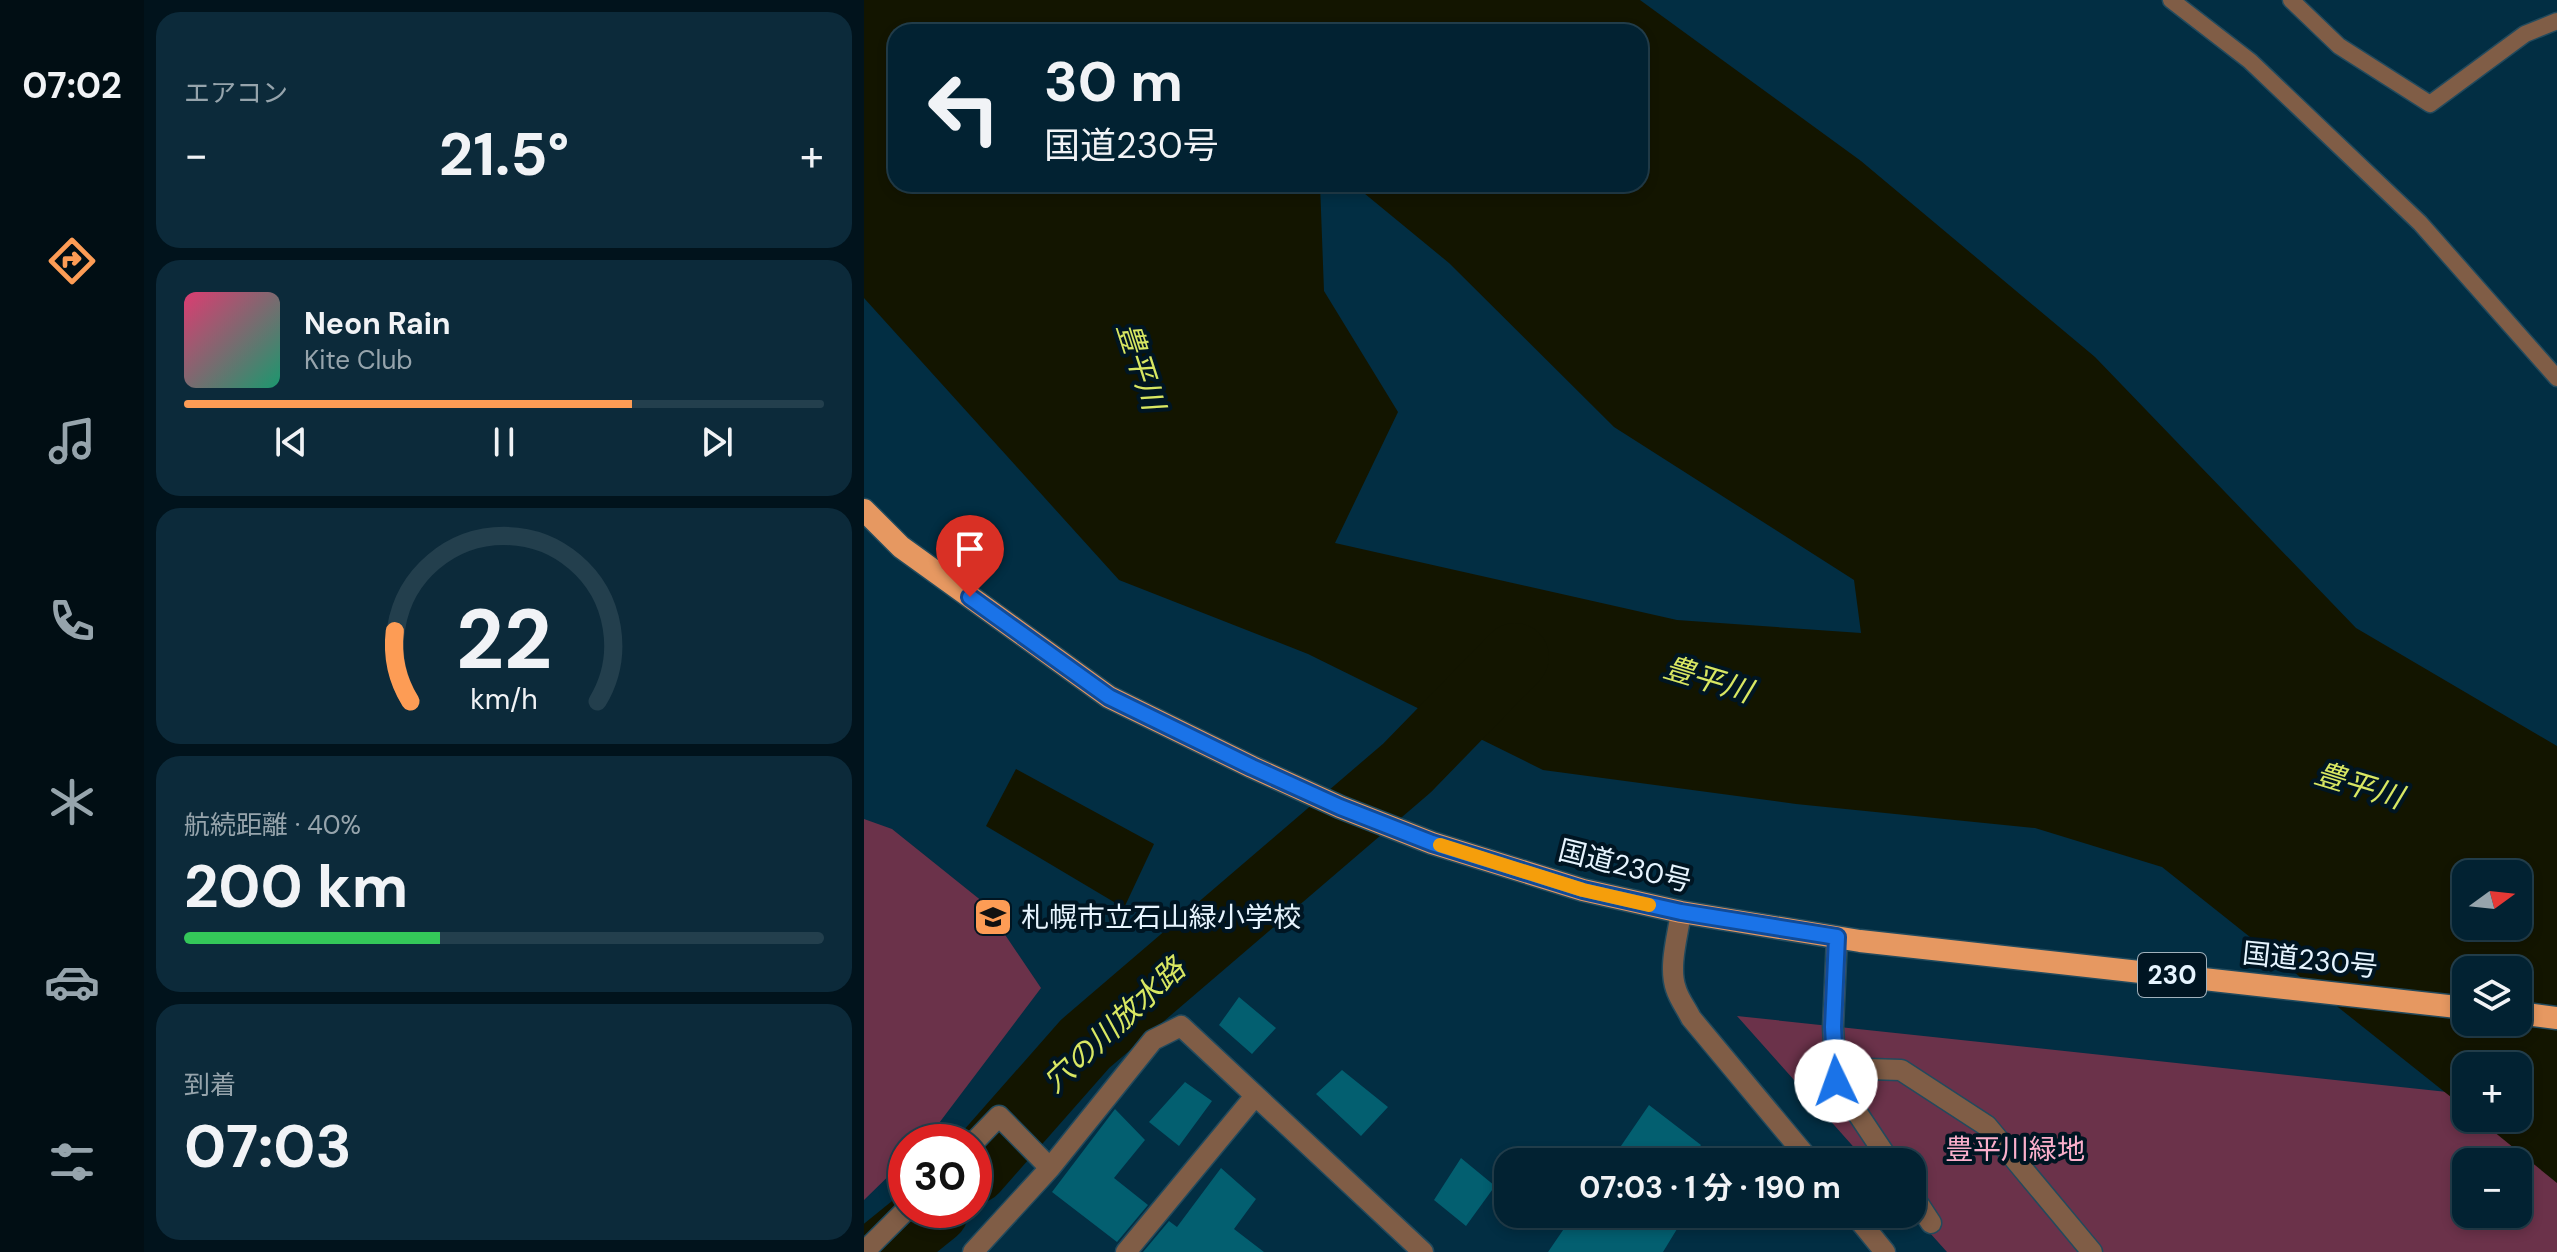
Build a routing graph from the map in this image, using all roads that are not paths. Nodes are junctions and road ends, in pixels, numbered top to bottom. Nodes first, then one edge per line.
1 (2171, 0) edge
2 (2291, 0) edge
3 (2557, 21) edge
4 (2557, 378) edge
5 (864, 510) edge
6 (1681, 912) junction
7 (1837, 937) junction
8 (2452, 1006) edge
9 (2532, 1015) edge
10 (2557, 1018) edge
11 (1836, 1068) junction
12 (1255, 1096) junction
13 (991, 1124) edge
14 (1799, 1148) edge
15 (1881, 1148) edge
16 (1050, 1168) junction
17 (1926, 1215) edge
18 (1931, 1223) dead end
19 (888, 1228) edge
20 (1865, 1228) edge
21 (864, 1252) edge
22 (973, 1252) edge
23 (1126, 1252) edge
24 (1423, 1252) edge
25 (1885, 1252) edge
26 (2092, 1252) edge

1 - 4 lane
2 - 3 lane
5 - 6 highway, 国道230号 / 230
6 - 7 highway, 国道230号 / 230
6 - 14 street
7 - 8 highway, 国道230号 / 230
7 - 11 street
9 - 10 highway
11 - 15 street
11 - 26 street
12 - 16 street
12 - 23 street
12 - 24 street
13 - 16 street
16 - 22 street
17 - 18 street
19 - 21 street
20 - 25 street

